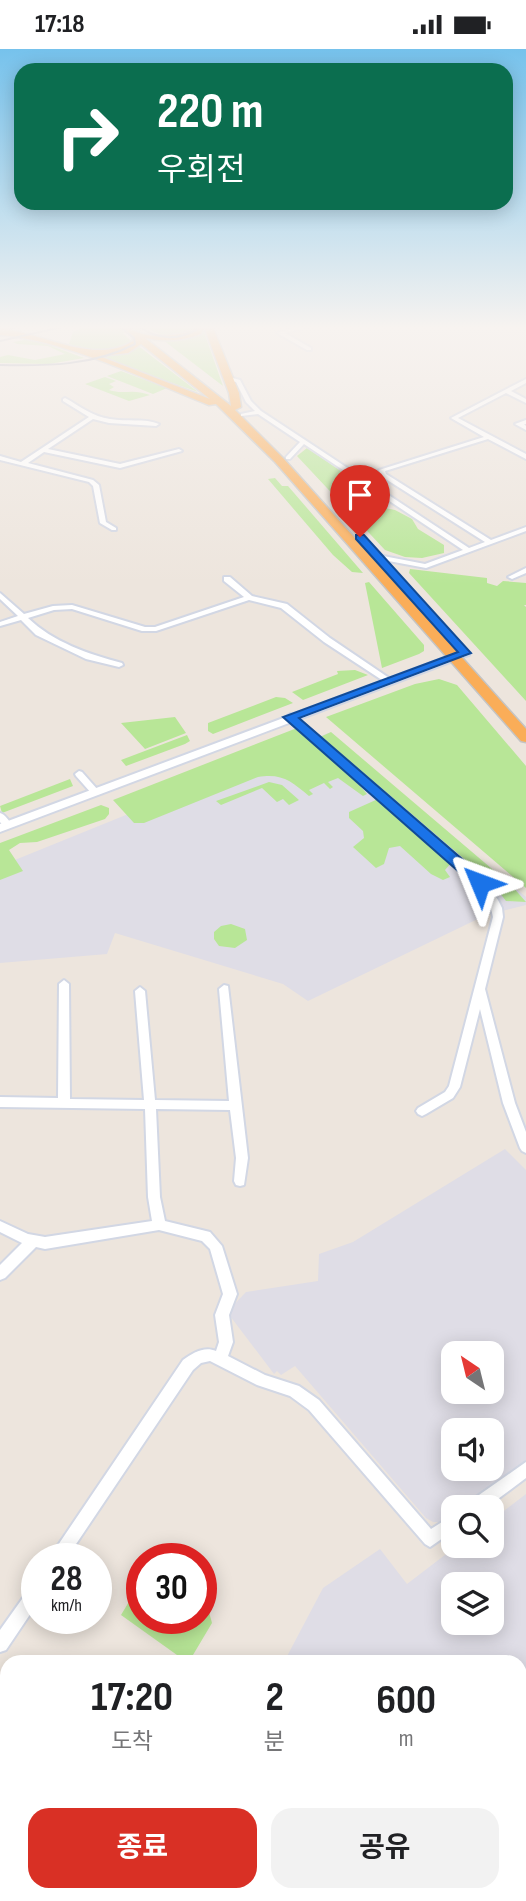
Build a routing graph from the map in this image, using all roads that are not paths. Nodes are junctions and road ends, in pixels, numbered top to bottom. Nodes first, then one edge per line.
1 (83, 411) edge
2 (237, 411) edge
3 (238, 411) edge
4 (252, 411) edge
5 (464, 411) edge
6 (259, 412) joint
7 (92, 417) junction
8 (526, 422) edge
9 (156, 425) dead end
10 (526, 428) edge
11 (489, 437) junction
12 (303, 442) junction
13 (44, 450) junction
14 (179, 451) dead end
15 (526, 457) edge
16 (288, 458) junction
17 (0, 459) edge
18 (22, 464) junction
19 (114, 529) dead end
20 (526, 529) edge
21 (490, 542) junction
22 (468, 550) junction
23 (372, 558) junction
24 (526, 570) edge
25 (512, 577) dead end
26 (227, 579) dead end
27 (0, 595) edge
28 (249, 597) junction
29 (24, 617) junction
30 (0, 624) edge
31 (459, 654) junction
32 (119, 665) dead end
33 (351, 668) dead end
34 (371, 669) junction
35 (388, 680) junction
36 (290, 717) junction
37 (526, 721) edge
38 (526, 738) edge
39 (79, 774) dead end
40 (95, 792) junction
41 (2, 823) edge
42 (64, 984) dead end
43 (479, 987) junction
44 (224, 989) dead end
45 (140, 991) dead end
46 (0, 1102) edge
47 (64, 1102) junction
48 (150, 1105) junction
49 (234, 1106) junction
50 (422, 1111) dead end
51 (526, 1148) edge
52 (240, 1181) dead end
53 (159, 1225) junction
54 (0, 1226) edge
55 (33, 1241) junction
56 (0, 1274) edge
57 (220, 1360) junction
58 (526, 1469) edge
59 (490, 1495) edge
60 (441, 1531) edge
61 (68, 1543) edge
62 (21, 1613) edge
63 (0, 1644) edge

1 - 7 street
2 - 23 highway
3 - 16 highway
4 - 6 street
5 - 11 street
6 - 12 street
7 - 9 street
7 - 13 street
8 - 10 street
11 - 15 street
11 - 21 street
12 - 16 street
12 - 22 street
13 - 14 street
13 - 18 street
16 - 23 highway
17 - 18 street
18 - 19 street
20 - 21 street
21 - 22 street
22 - 23 street
23 - 31 highway
24 - 25 street
26 - 28 street
27 - 29 street
28 - 29 street
28 - 34 street
29 - 30 street
29 - 32 street
31 - 35 main road
31 - 37 highway
31 - 38 highway
33 - 34 street
34 - 35 street
35 - 36 main road
36 - 40 main road
36 - 43 street
39 - 40 street
40 - 41 main road
42 - 47 street
43 - 50 street
43 - 51 street
44 - 49 street
45 - 48 street
46 - 47 street
47 - 48 street
48 - 49 street
48 - 53 street
49 - 52 street
53 - 55 street
53 - 57 street
54 - 55 street
55 - 56 street
57 - 60 street
57 - 61 street
58 - 59 street
62 - 63 street

